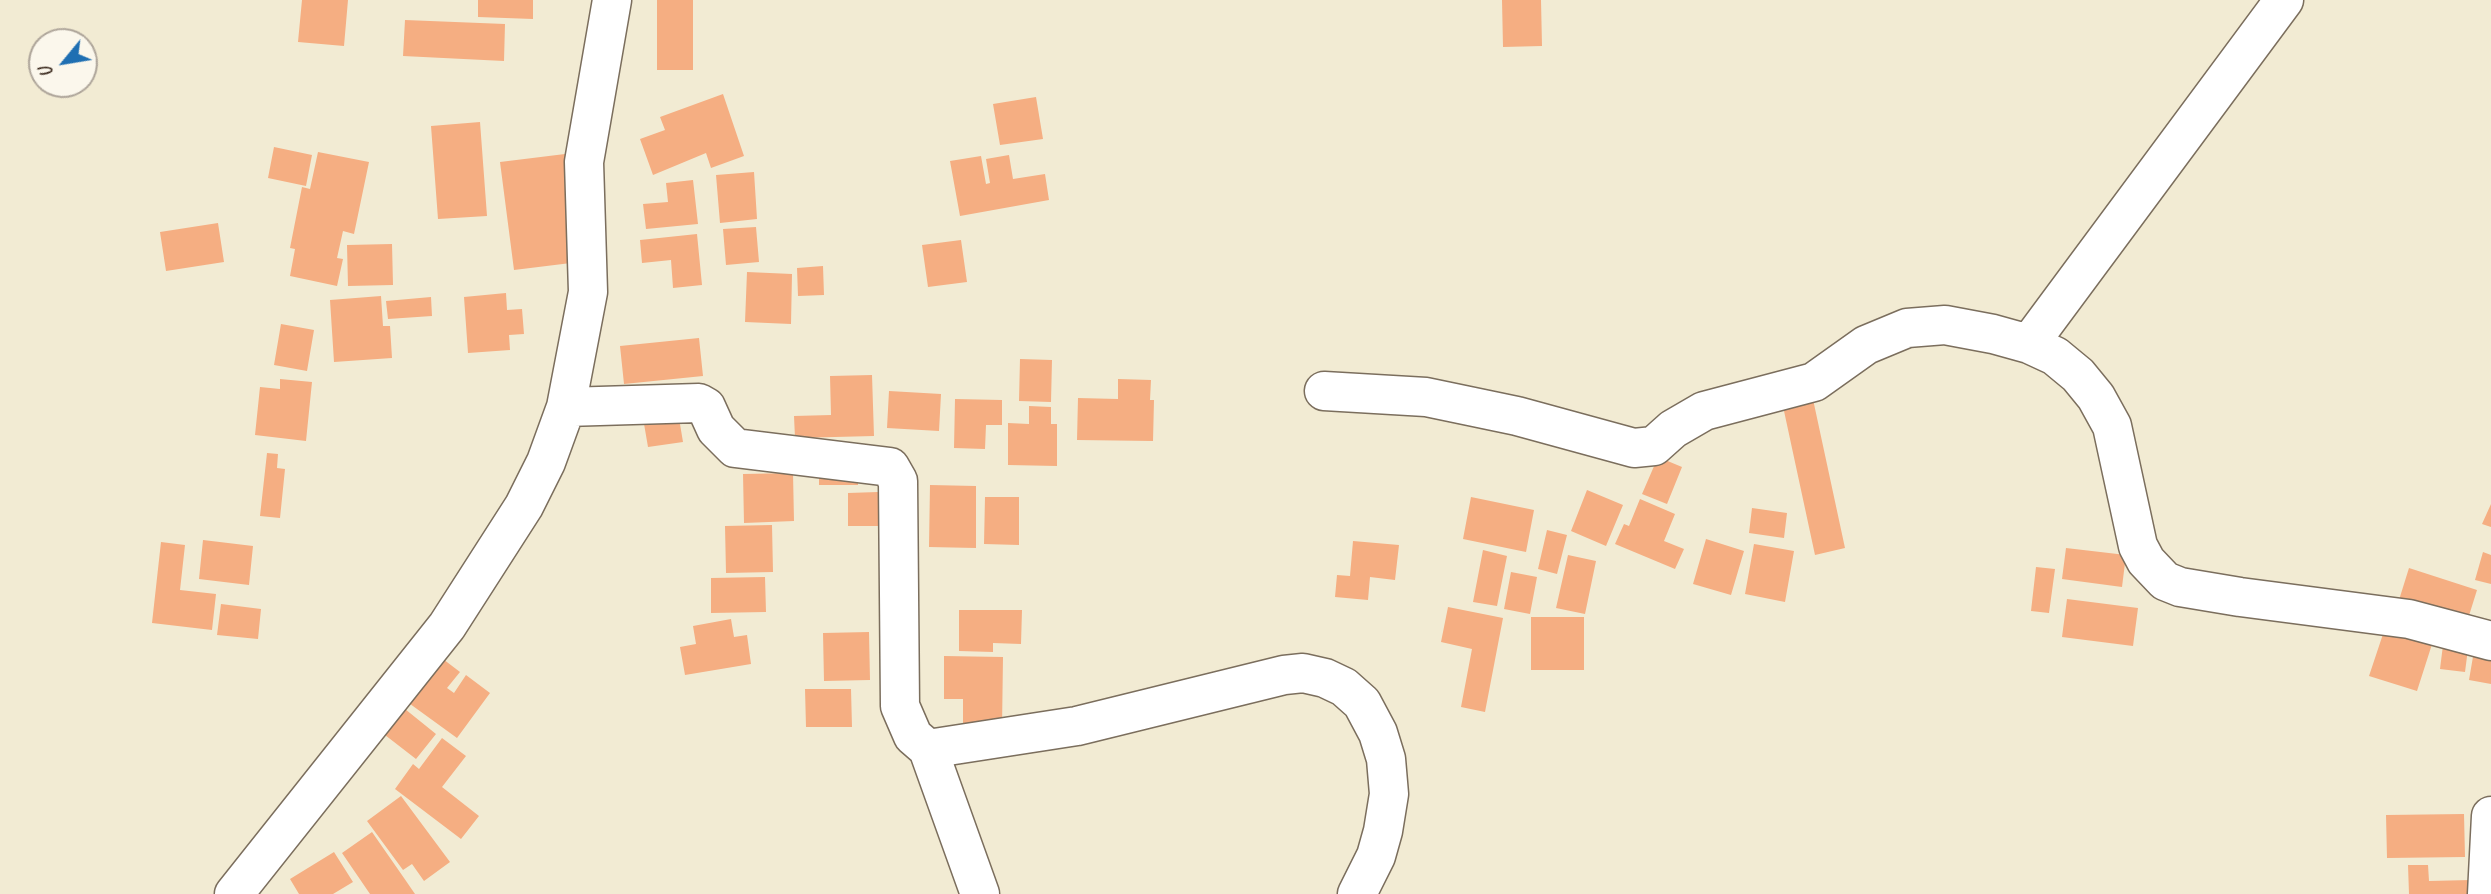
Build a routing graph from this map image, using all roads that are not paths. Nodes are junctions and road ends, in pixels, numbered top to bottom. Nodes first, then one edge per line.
1 (612, 0) edge
2 (2284, 0) edge
3 (2029, 344) junction
4 (1324, 391) dead end
5 (566, 407) junction
6 (2491, 641) edge
7 (928, 748) junction
8 (2491, 816) edge
9 (234, 894) edge
10 (980, 894) edge
11 (1357, 894) edge
12 (2487, 894) edge

1 - 5 street
2 - 3 street
3 - 4 street
3 - 6 street
5 - 7 street
5 - 9 street
7 - 10 street
7 - 11 street
8 - 12 street

